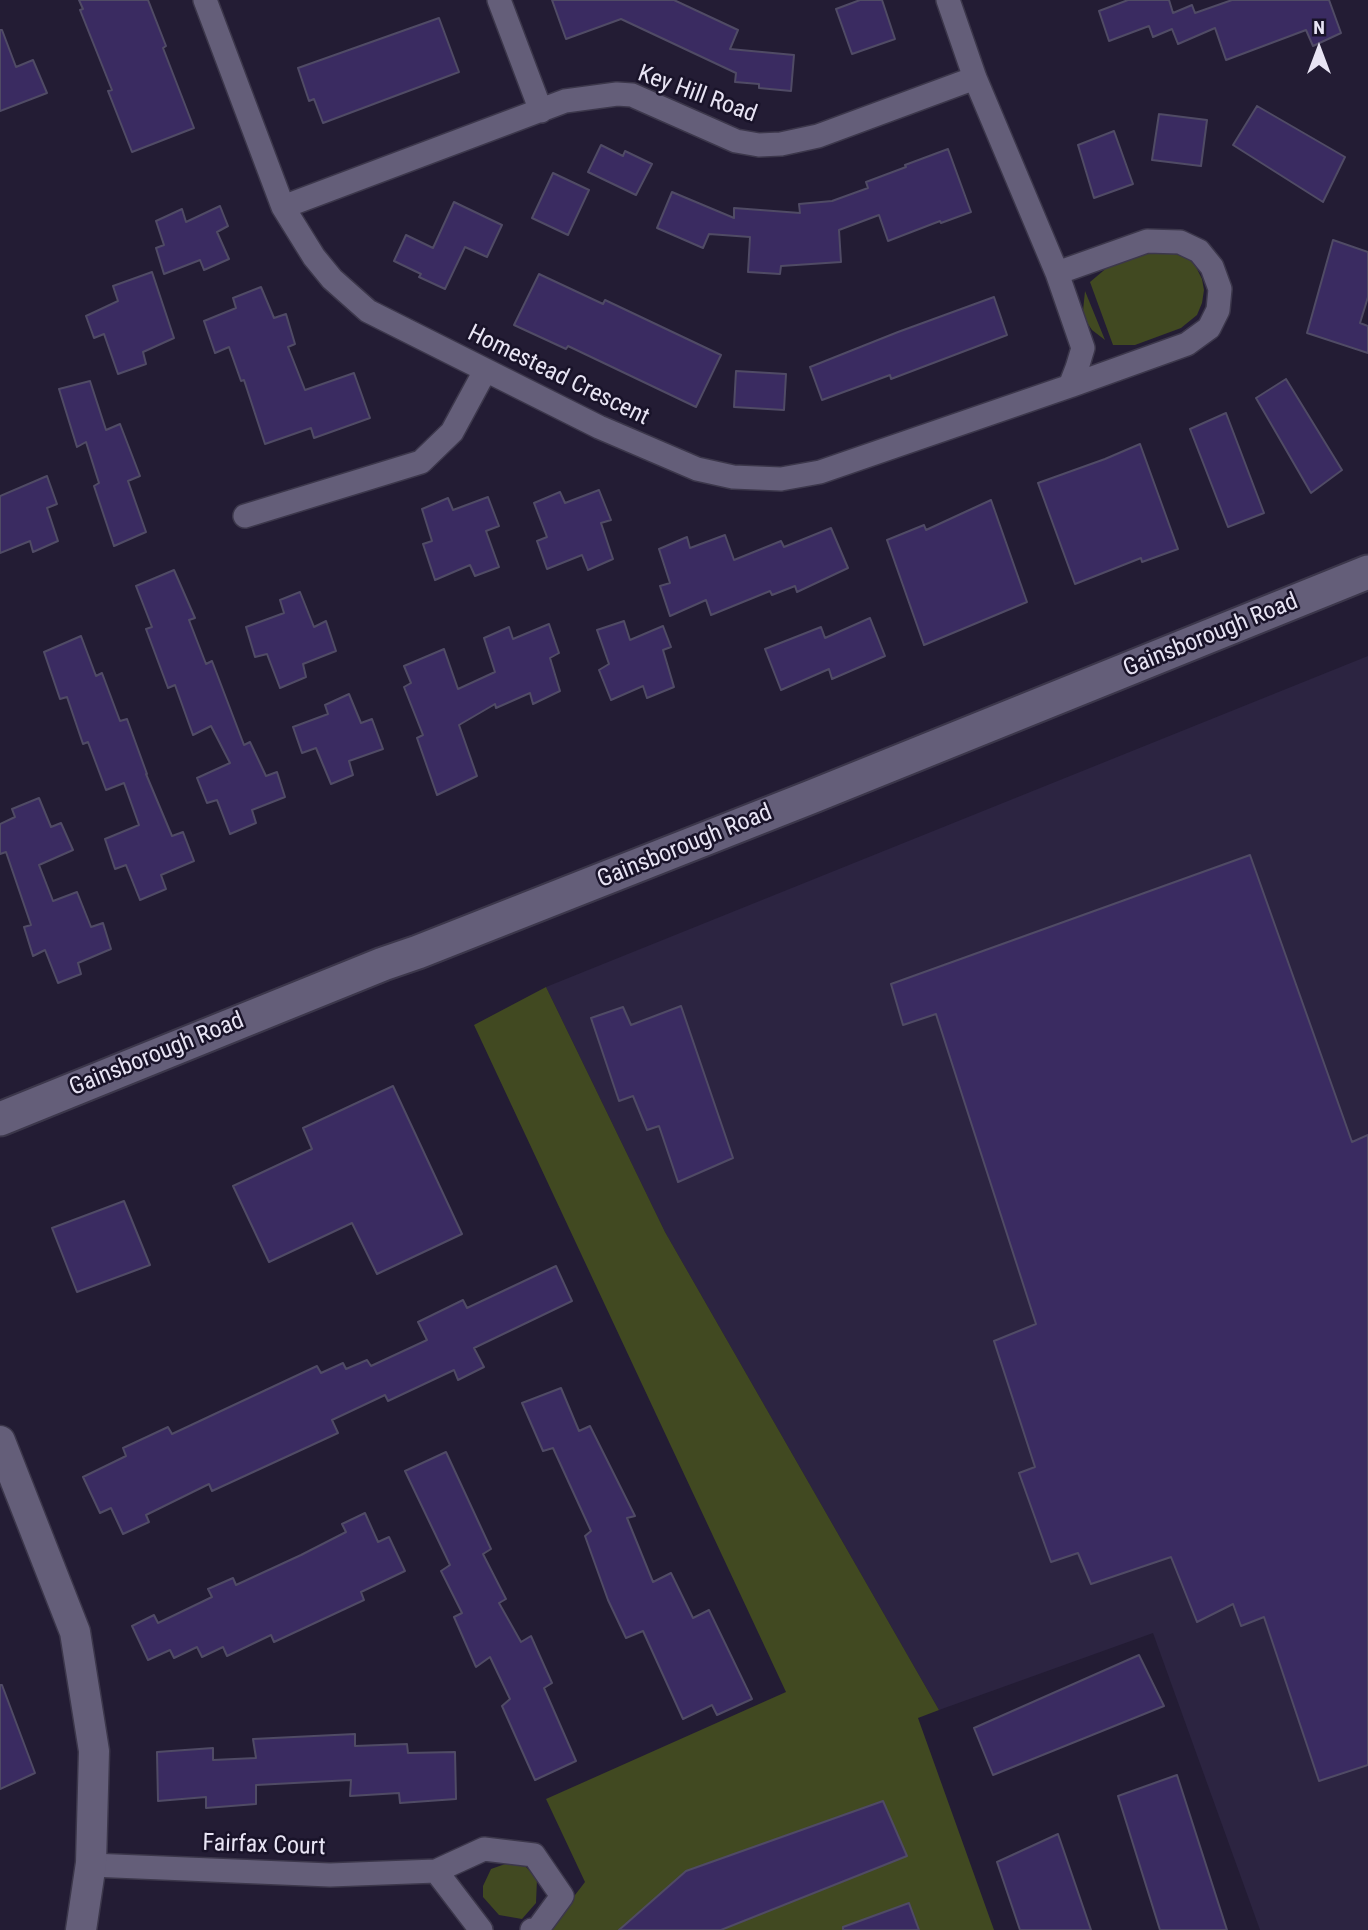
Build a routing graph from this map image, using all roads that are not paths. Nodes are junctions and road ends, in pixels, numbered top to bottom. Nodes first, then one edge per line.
1 (205, 0) edge
2 (499, 0) edge
3 (948, 0) edge
4 (975, 78) junction
5 (541, 111) junction
6 (283, 208) junction
7 (1057, 273) junction
8 (485, 371) junction
9 (1070, 386) junction
10 (245, 516) dead end
11 (1368, 572) edge
12 (0, 1119) edge
13 (0, 1441) edge
14 (91, 1866) junction
15 (436, 1871) junction
16 (81, 1930) edge
17 (481, 1930) edge
18 (532, 1930) edge

1 - 6 street, Homestead Crescent
2 - 5 street
3 - 4 street
4 - 5 street, Key Hill Road
4 - 7 street
5 - 6 street, Key Hill Road
6 - 8 street, Homestead Crescent
7 - 9 street
7 - 9 street, Homestead Crescent
8 - 9 street, Homestead Crescent
8 - 10 street
11 - 12 main road, Gainsborough Road
13 - 14 street
14 - 15 street, Fairfax Court
14 - 16 street
15 - 17 street
15 - 18 street, Fairfax Court

